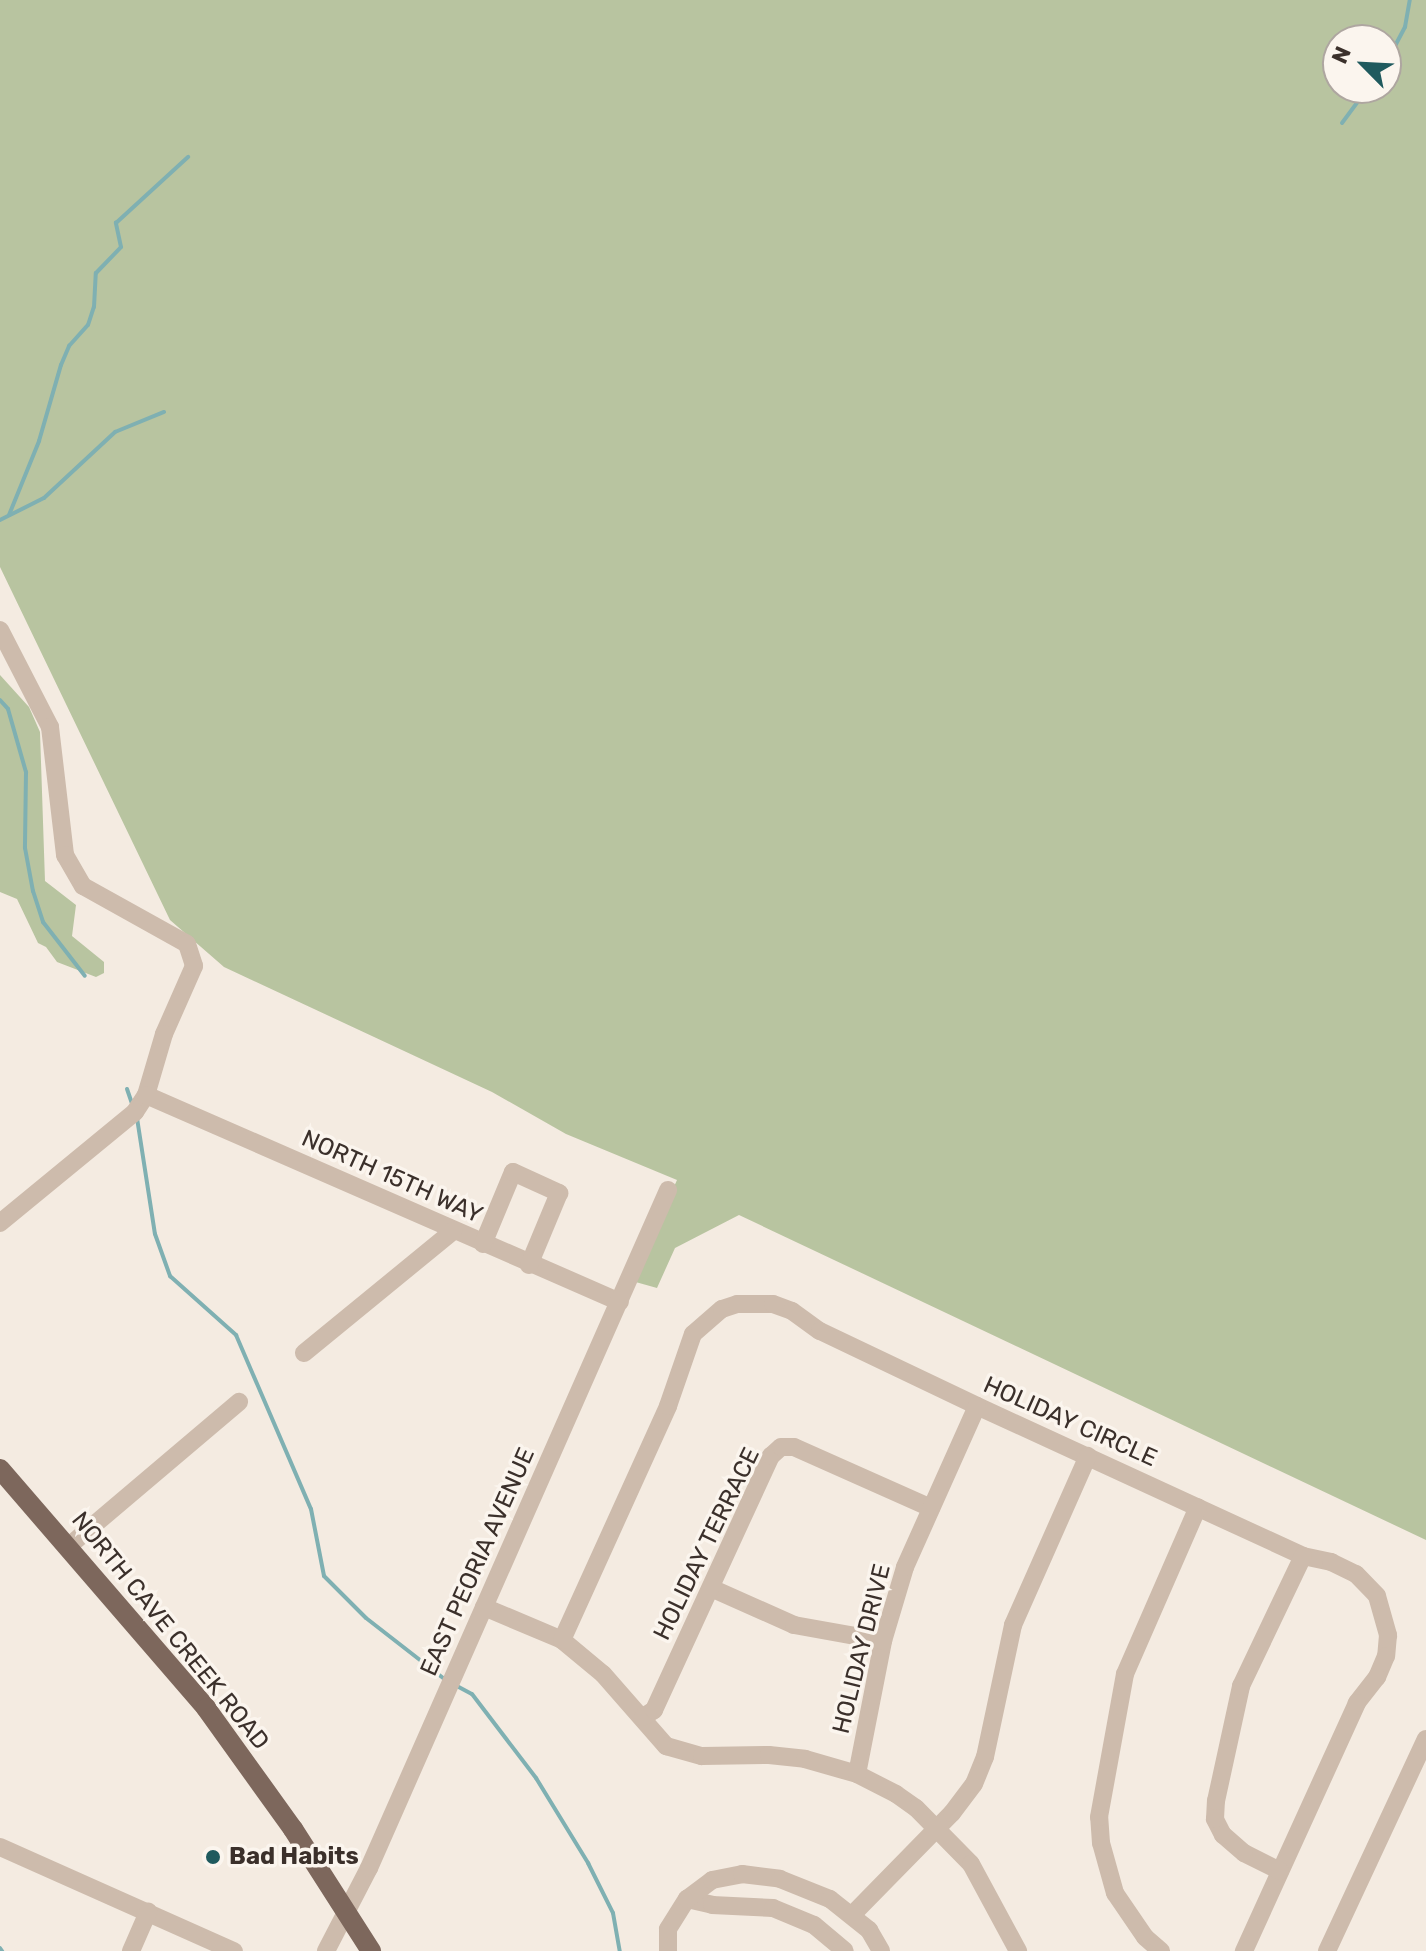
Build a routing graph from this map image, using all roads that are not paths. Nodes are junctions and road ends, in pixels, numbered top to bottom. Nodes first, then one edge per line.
1 (0, 630) edge
2 (146, 1095) junction
3 (668, 1190) dead end
4 (0, 1223) edge
5 (453, 1231) junction
6 (483, 1244) junction
7 (529, 1265) junction
8 (620, 1302) junction
9 (304, 1353) dead end
10 (239, 1402) dead end
11 (977, 1406) junction
12 (1088, 1456) junction
13 (0, 1469) edge
14 (1198, 1507) junction
15 (931, 1508) junction
16 (69, 1546) junction
17 (1303, 1556) junction
18 (711, 1588) junction
19 (484, 1607) junction
20 (562, 1640) junction
21 (883, 1641) junction
22 (643, 1717) junction
23 (1426, 1739) edge
24 (857, 1774) junction
25 (938, 1828) junction
26 (0, 1847) edge
27 (1280, 1871) junction
28 (687, 1899) junction
29 (148, 1912) junction
30 (348, 1913) junction
31 (852, 1915) junction
32 (131, 1951) edge
33 (234, 1951) edge
34 (326, 1951) edge
35 (371, 1951) edge
36 (668, 1951) edge
37 (845, 1951) edge
38 (881, 1951) edge
39 (1018, 1951) edge
40 (1161, 1951) edge
41 (1244, 1951) edge
42 (1327, 1951) edge

1 - 2 street
2 - 4 street
2 - 5 street, NORTH 15TH WAY
3 - 8 street, EAST PEORIA AVENUE
5 - 6 street, NORTH 15TH WAY
5 - 9 street
6 - 7 street, NORTH 15TH WAY
6 - 7 street
7 - 8 street, NORTH 15TH WAY
8 - 19 street, EAST PEORIA AVENUE
10 - 16 street
11 - 12 street, HOLIDAY CIRCLE
11 - 15 street, HOLIDAY DRIVE
11 - 20 street, HOLIDAY CIRCLE
12 - 14 street, HOLIDAY CIRCLE
12 - 25 street
13 - 16 main road, NORTH CAVE CREEK ROAD
14 - 17 street, HOLIDAY CIRCLE
14 - 40 street
15 - 18 street, HOLIDAY TERRACE
15 - 21 street, HOLIDAY DRIVE
16 - 30 main road, NORTH CAVE CREEK ROAD
17 - 27 street
17 - 27 street, HOLIDAY CIRCLE
18 - 21 street
18 - 22 street, HOLIDAY TERRACE
19 - 20 street
19 - 30 street, EAST PEORIA AVENUE
20 - 22 street
21 - 24 street, HOLIDAY DRIVE
22 - 24 street
23 - 42 street
24 - 25 street
25 - 31 street
25 - 39 street
26 - 29 street
27 - 41 street, HOLIDAY CIRCLE
28 - 31 street
28 - 36 street
28 - 37 street
29 - 32 street
29 - 33 street
30 - 34 street, EAST PEORIA AVENUE
30 - 35 main road, NORTH CAVE CREEK ROAD
31 - 38 street

